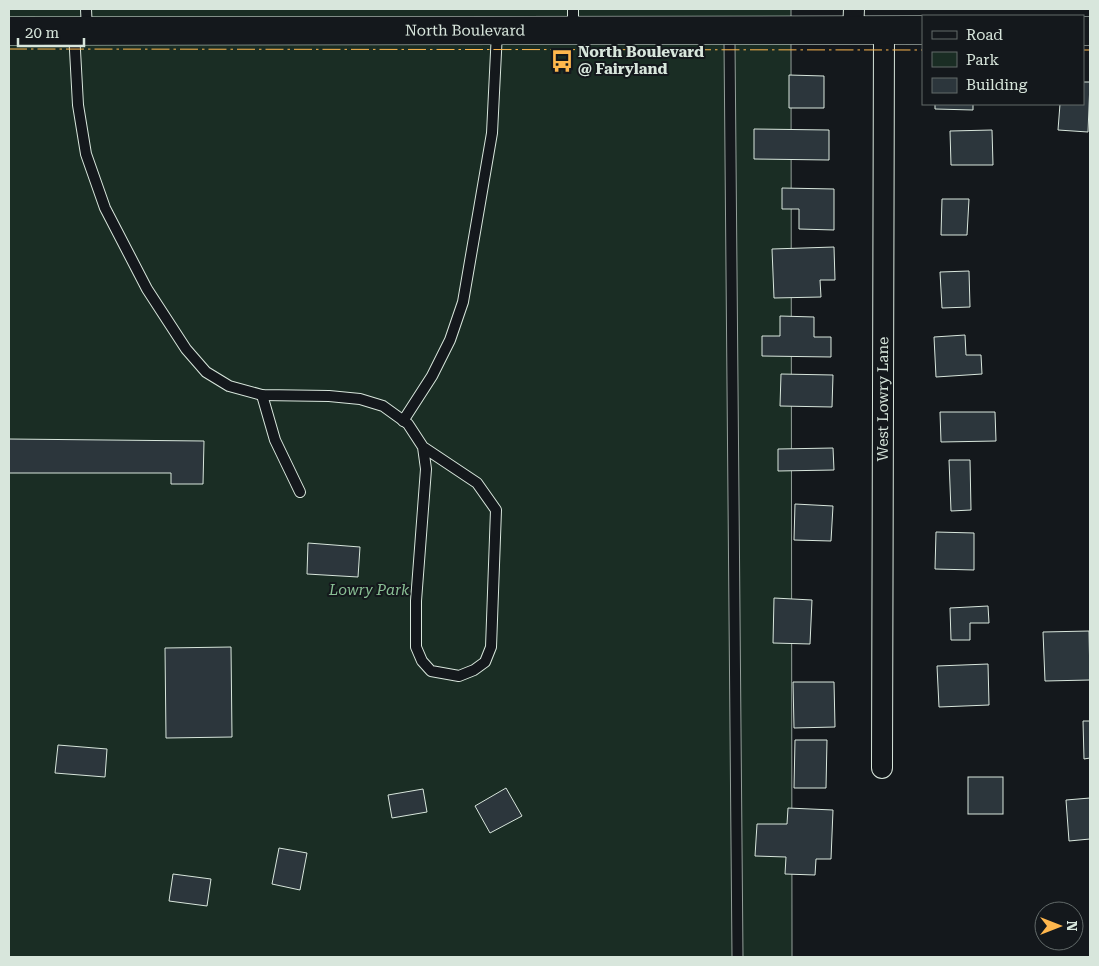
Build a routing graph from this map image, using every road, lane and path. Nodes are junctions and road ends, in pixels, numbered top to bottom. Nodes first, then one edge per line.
1 (854, 19) edge
2 (573, 20) edge
3 (82, 24) edge
4 (884, 30) junction
5 (922, 30) edge
6 (9, 31) edge
7 (497, 31) junction
8 (262, 395) junction
9 (403, 421) junction
10 (423, 447) junction
11 (300, 492) dead end
12 (882, 768) dead end

1 - 2 street, North Boulevard
1 - 4 street, North Boulevard
2 - 7 street, North Boulevard
3 - 6 street, North Boulevard
3 - 7 street, North Boulevard
3 - 8 lane
4 - 5 street, North Boulevard
4 - 12 street, West Lowry Lane
7 - 9 lane
8 - 9 lane
8 - 11 lane
9 - 10 lane
10 - 10 lane

